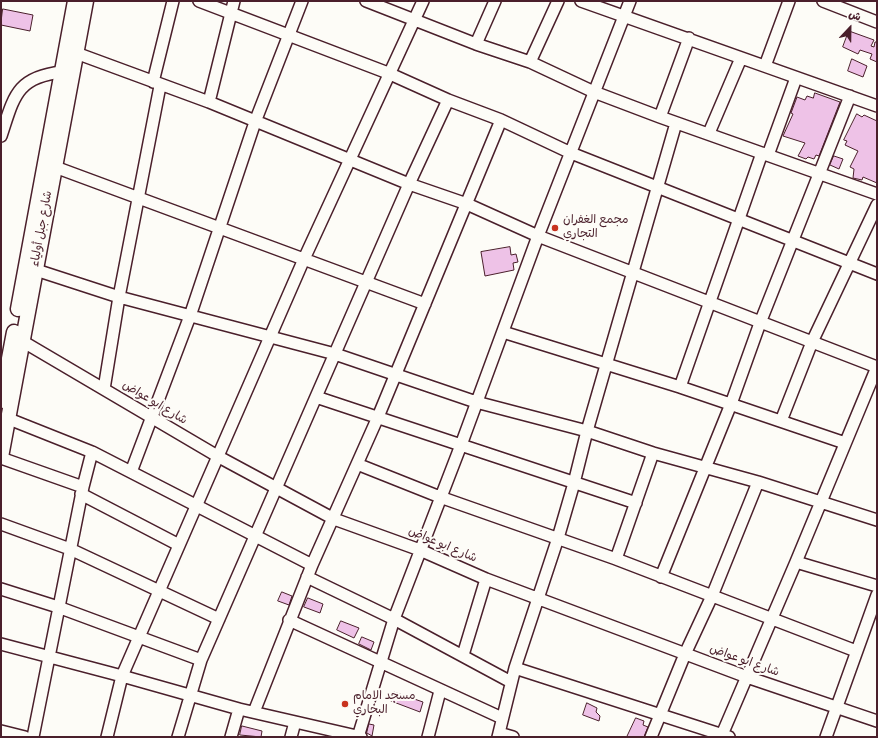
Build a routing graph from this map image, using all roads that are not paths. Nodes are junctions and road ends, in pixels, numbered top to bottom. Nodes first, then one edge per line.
1 (75, 1) edge
2 (86, 1) edge
3 (173, 1) edge
4 (199, 1) edge
5 (234, 1) edge
6 (302, 1) edge
7 (367, 1) edge
8 (423, 1) edge
9 (494, 1) edge
10 (558, 1) edge
11 (581, 1) edge
12 (630, 1) edge
13 (789, 1) edge
14 (823, 1) edge
15 (839, 4) edge
16 (230, 12) junction
17 (625, 16) junction
18 (414, 19) junction
19 (877, 22) edge
20 (290, 36) junction
21 (689, 38) junction
22 (476, 44) junction
23 (76, 53) junction
24 (742, 58) junction
25 (530, 62) junction
26 (765, 66) junction
27 (62, 72) junction
28 (388, 74) junction
29 (796, 78) junction
30 (157, 84) junction
31 (594, 92) junction
32 (850, 96) junction
33 (448, 100) junction
34 (209, 102) junction
35 (877, 106) edge
36 (660, 117) junction
37 (501, 120) junction
38 (255, 122) junction
39 (676, 122) junction
40 (709, 133) junction
41 (1, 136) edge
42 (571, 153) junction
43 (765, 154) junction
44 (350, 158) junction
45 (55, 167) junction
46 (821, 173) junction
47 (409, 184) junction
48 (658, 186) junction
49 (877, 194) edge
50 (138, 199) junction
51 (467, 204) junction
52 (877, 205) edge
53 (738, 218) junction
54 (220, 230) junction
55 (538, 236) junction
56 (794, 241) junction
57 (304, 259) junction
58 (850, 263) junction
59 (36, 270) junction
60 (632, 272) junction
61 (877, 274) edge
62 (367, 281) junction
63 (119, 297) junction
64 (710, 302) junction
65 (425, 304) junction
66 (190, 316) junction
67 (760, 323) junction
68 (502, 332) junction
69 (270, 338) junction
70 (22, 341) junction
71 (812, 342) junction
72 (335, 354) junction
73 (606, 364) junction
74 (877, 367) edge
75 (394, 374) junction
76 (3, 382) edge
77 (680, 387) junction
78 (104, 389) junction
79 (316, 397) junction
80 (1, 401) edge
81 (476, 402) junction
82 (731, 404) junction
83 (378, 417) junction
84 (9, 419) junction
85 (152, 419) junction
86 (781, 421) junction
87 (587, 432) junction
88 (845, 443) junction
89 (461, 445) junction
90 (92, 452) junction
91 (653, 453) junction
92 (1, 458) edge
93 (219, 458) junction
94 (358, 464) junction
95 (706, 469) junction
96 (131, 472) junction
97 (758, 482) junction
98 (574, 483) junction
99 (276, 489) junction
100 (82, 490) junction
101 (440, 497) junction
102 (636, 503) junction
103 (820, 503) junction
104 (197, 507) junction
105 (334, 519) junction
106 (877, 520) edge
107 (1, 524) edge
108 (256, 537) junction
109 (558, 538) junction
110 (179, 545) junction
111 (70, 549) junction
112 (420, 550) junction
113 (616, 559) junction
114 (796, 562) junction
115 (312, 565) junction
116 (307, 577) junction
117 (661, 577) junction
118 (486, 579) junction
119 (877, 586) edge
120 (1, 589) edge
121 (159, 591) junction
122 (877, 595) edge
123 (712, 596) junction
124 (538, 599) junction
125 (58, 608) junction
126 (772, 617) junction
127 (219, 619) junction
128 (394, 619) junction
129 (289, 620) junction
130 (140, 638) junction
131 (1, 644) edge
132 (856, 651) junction
133 (685, 654) junction
134 (463, 655) junction
135 (50, 656) junction
136 (201, 660) junction
137 (380, 663) junction
138 (515, 668) junction
139 (122, 676) junction
140 (747, 677) junction
141 (511, 682) junction
142 (440, 691) junction
143 (189, 696) junction
144 (836, 708) junction
145 (238, 709) junction
146 (254, 712) junction
147 (660, 714) junction
148 (502, 718) junction
149 (877, 721) edge
150 (295, 722) junction
151 (1, 731) edge
152 (498, 735) edge
153 (724, 736) edge
154 (25, 737) edge
155 (33, 737) edge
156 (108, 737) edge
157 (178, 737) edge
158 (231, 737) edge
159 (291, 737) edge
160 (359, 737) edge
161 (428, 737) edge
162 (513, 737) edge
163 (651, 737) edge
164 (826, 737) edge

1 - 27 main road, شارع جبل أولياء
2 - 23 main road, شارع جبل أولياء
3 - 30 street
4 - 16 street
5 - 16 street
6 - 20 street
7 - 18 street
8 - 18 street
9 - 22 street
10 - 25 street
11 - 17 street
12 - 17 street
13 - 26 street
14 - 15 street
15 - 19 street
16 - 20 street
16 - 34 street
17 - 21 street
17 - 31 street
18 - 22 street
18 - 28 street
20 - 28 street
20 - 38 street
21 - 24 street
21 - 36 street
22 - 25 street
23 - 30 street
23 - 45 main road, شارع جبل أولياء
24 - 26 street
24 - 40 street
25 - 31 street
26 - 29 street
27 - 41 street
27 - 76 main road, شارع جبل أولياء
28 - 33 street
28 - 44 street
29 - 32 street
29 - 43 street
30 - 34 street
30 - 50 street
31 - 36 street
31 - 42 street
32 - 35 street
32 - 46 street
33 - 37 street
33 - 47 street
34 - 38 street
36 - 39 street
37 - 42 street
37 - 51 street
38 - 44 street
38 - 54 street
39 - 40 street
39 - 48 street
40 - 43 street
42 - 48 street
42 - 55 street
43 - 46 street
43 - 53 street
44 - 47 street
44 - 57 street
45 - 50 street
45 - 59 main road, شارع جبل أولياء
46 - 49 street
46 - 56 street
47 - 51 street
47 - 62 street
48 - 53 street
48 - 60 street
50 - 54 street
50 - 63 street
51 - 55 street
51 - 65 street
52 - 58 street
53 - 56 street
53 - 64 street
54 - 57 street
54 - 66 street
55 - 60 street
55 - 68 street
56 - 58 street
56 - 67 street
57 - 62 street
57 - 69 street
58 - 61 street
58 - 71 street
59 - 63 street
59 - 70 main road, شارع جبل أولياء
60 - 64 street
60 - 73 street
62 - 65 street
62 - 72 street
63 - 66 street
63 - 78 street
64 - 67 street
64 - 77 street
65 - 75 street
66 - 69 street
66 - 85 street
67 - 71 street
67 - 82 street
68 - 73 street
68 - 81 street
69 - 72 street
69 - 93 street
70 - 78 street, شارع ابو عواض
70 - 84 main road, شارع جبل أولياء
71 - 74 street
71 - 86 street
72 - 75 street
72 - 79 street
73 - 77 street
73 - 87 street
74 - 88 street
75 - 81 street
75 - 83 street
76 - 80 main road, شارع جبل أولياء
77 - 82 street
78 - 85 street, شارع ابو عواض
79 - 83 street
79 - 99 street
81 - 87 street
81 - 89 street
82 - 86 street
82 - 95 street
83 - 89 street
83 - 94 street
84 - 90 street
84 - 92 main road, شارع جبل أولياء
85 - 93 street, شارع ابو عواض
85 - 96 street
86 - 88 street
87 - 91 street
87 - 98 street
88 - 103 street
89 - 98 street
89 - 101 street
90 - 96 street
90 - 100 street
91 - 95 street
91 - 102 street
92 - 100 street
93 - 99 street, شارع ابو عواض
93 - 104 street
94 - 101 street
94 - 105 street
95 - 97 street
95 - 117 street
96 - 104 street
97 - 103 street
97 - 123 street
98 - 102 street
98 - 109 street
99 - 105 street, شارع ابو عواض
99 - 108 street
100 - 110 street
100 - 111 street
101 - 109 street
101 - 112 street
102 - 113 street
103 - 106 street
103 - 114 street
104 - 108 street
104 - 110 street
105 - 112 street, شارع ابو عواض
105 - 115 street
107 - 111 street
108 - 115 street
108 - 127 street
109 - 113 street
109 - 124 street
110 - 121 street
111 - 121 street
111 - 125 street
112 - 118 street, شارع ابو عواض
112 - 128 street
113 - 117 street
114 - 119 street
114 - 126 street
115 - 116 street
116 - 128 street
116 - 129 street
117 - 123 street
118 - 124 street, شارع ابو عواض
118 - 134 street
120 - 125 street
121 - 127 street
121 - 130 street
122 - 132 street
123 - 126 street
123 - 133 street
124 - 133 street, شارع ابو عواض
124 - 138 street
125 - 130 street
125 - 135 street
126 - 132 street
126 - 140 street
127 - 136 street
128 - 134 street
128 - 137 street
129 - 137 street
129 - 146 street
130 - 136 street
130 - 139 street
131 - 135 street
132 - 144 street
133 - 140 street, شارع ابو عواض
133 - 147 street
134 - 141 street
135 - 139 street
135 - 155 street
136 - 143 street
137 - 142 street
137 - 160 street
138 - 141 street
138 - 147 street
139 - 143 street
139 - 156 street
140 - 144 street, شارع ابو عواض
140 - 153 street
141 - 148 street
142 - 148 street
142 - 161 street
143 - 145 street
143 - 157 street
144 - 149 street, شارع ابو عواض
144 - 164 street
145 - 146 street
145 - 158 street
146 - 150 street
147 - 153 street
147 - 163 street
148 - 152 street
150 - 159 street
150 - 160 street
151 - 154 street
152 - 162 street

